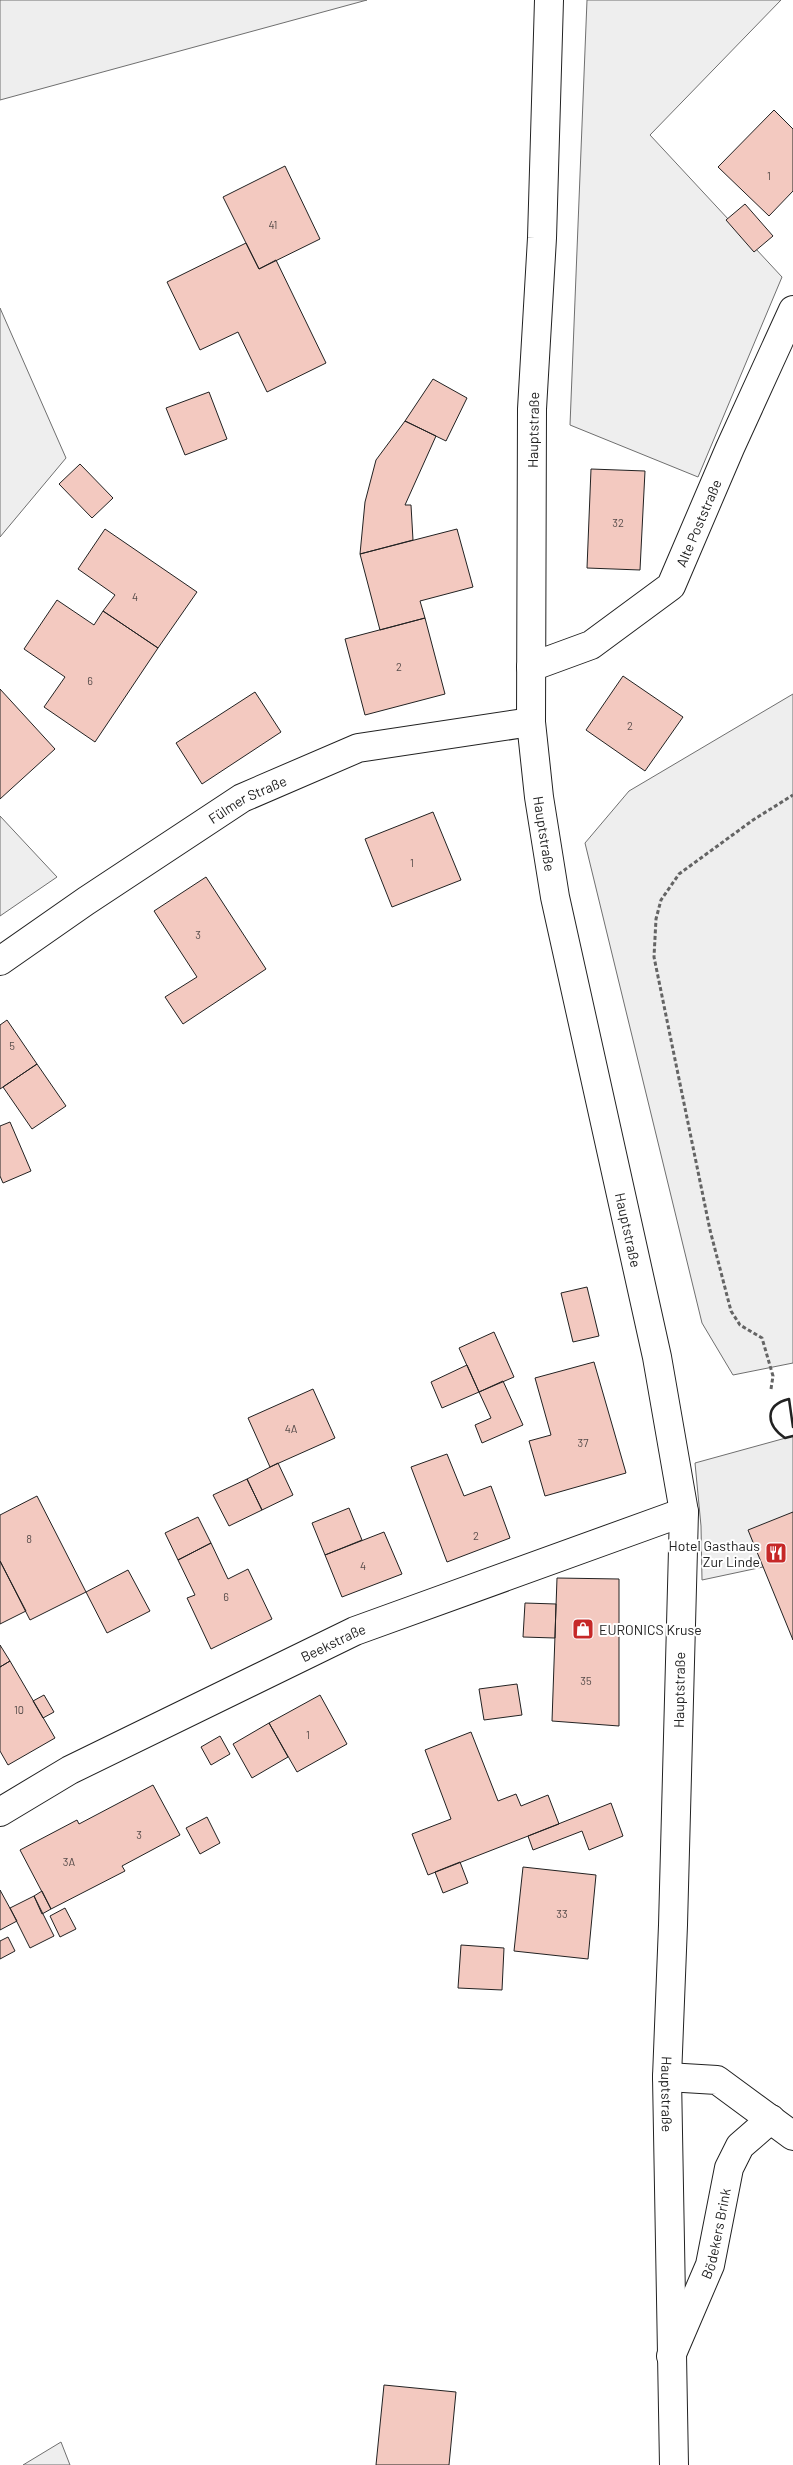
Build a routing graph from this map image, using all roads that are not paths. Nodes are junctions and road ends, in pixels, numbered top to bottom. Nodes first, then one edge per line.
1 (549, 0) edge
2 (793, 310) edge
3 (531, 667) junction
4 (532, 722) junction
5 (0, 961) edge
6 (684, 1512) junction
7 (0, 1812) edge
8 (667, 2077) junction
9 (771, 2119) junction
10 (793, 2136) edge
11 (671, 2356) junction
12 (674, 2465) edge

1 - 3 main road, Hauptstraße
2 - 3 main road, Alte Poststraße
3 - 4 main road, Hauptstraße
4 - 5 main road, Fülmer Straße
4 - 6 main road, Hauptstraße
6 - 7 main road, Beekstraße
6 - 8 main road, Hauptstraße
8 - 9 main road
8 - 11 main road, Hauptstraße
9 - 10 main road
9 - 11 main road, Bödekers Brink
11 - 12 main road, Hauptstraße

